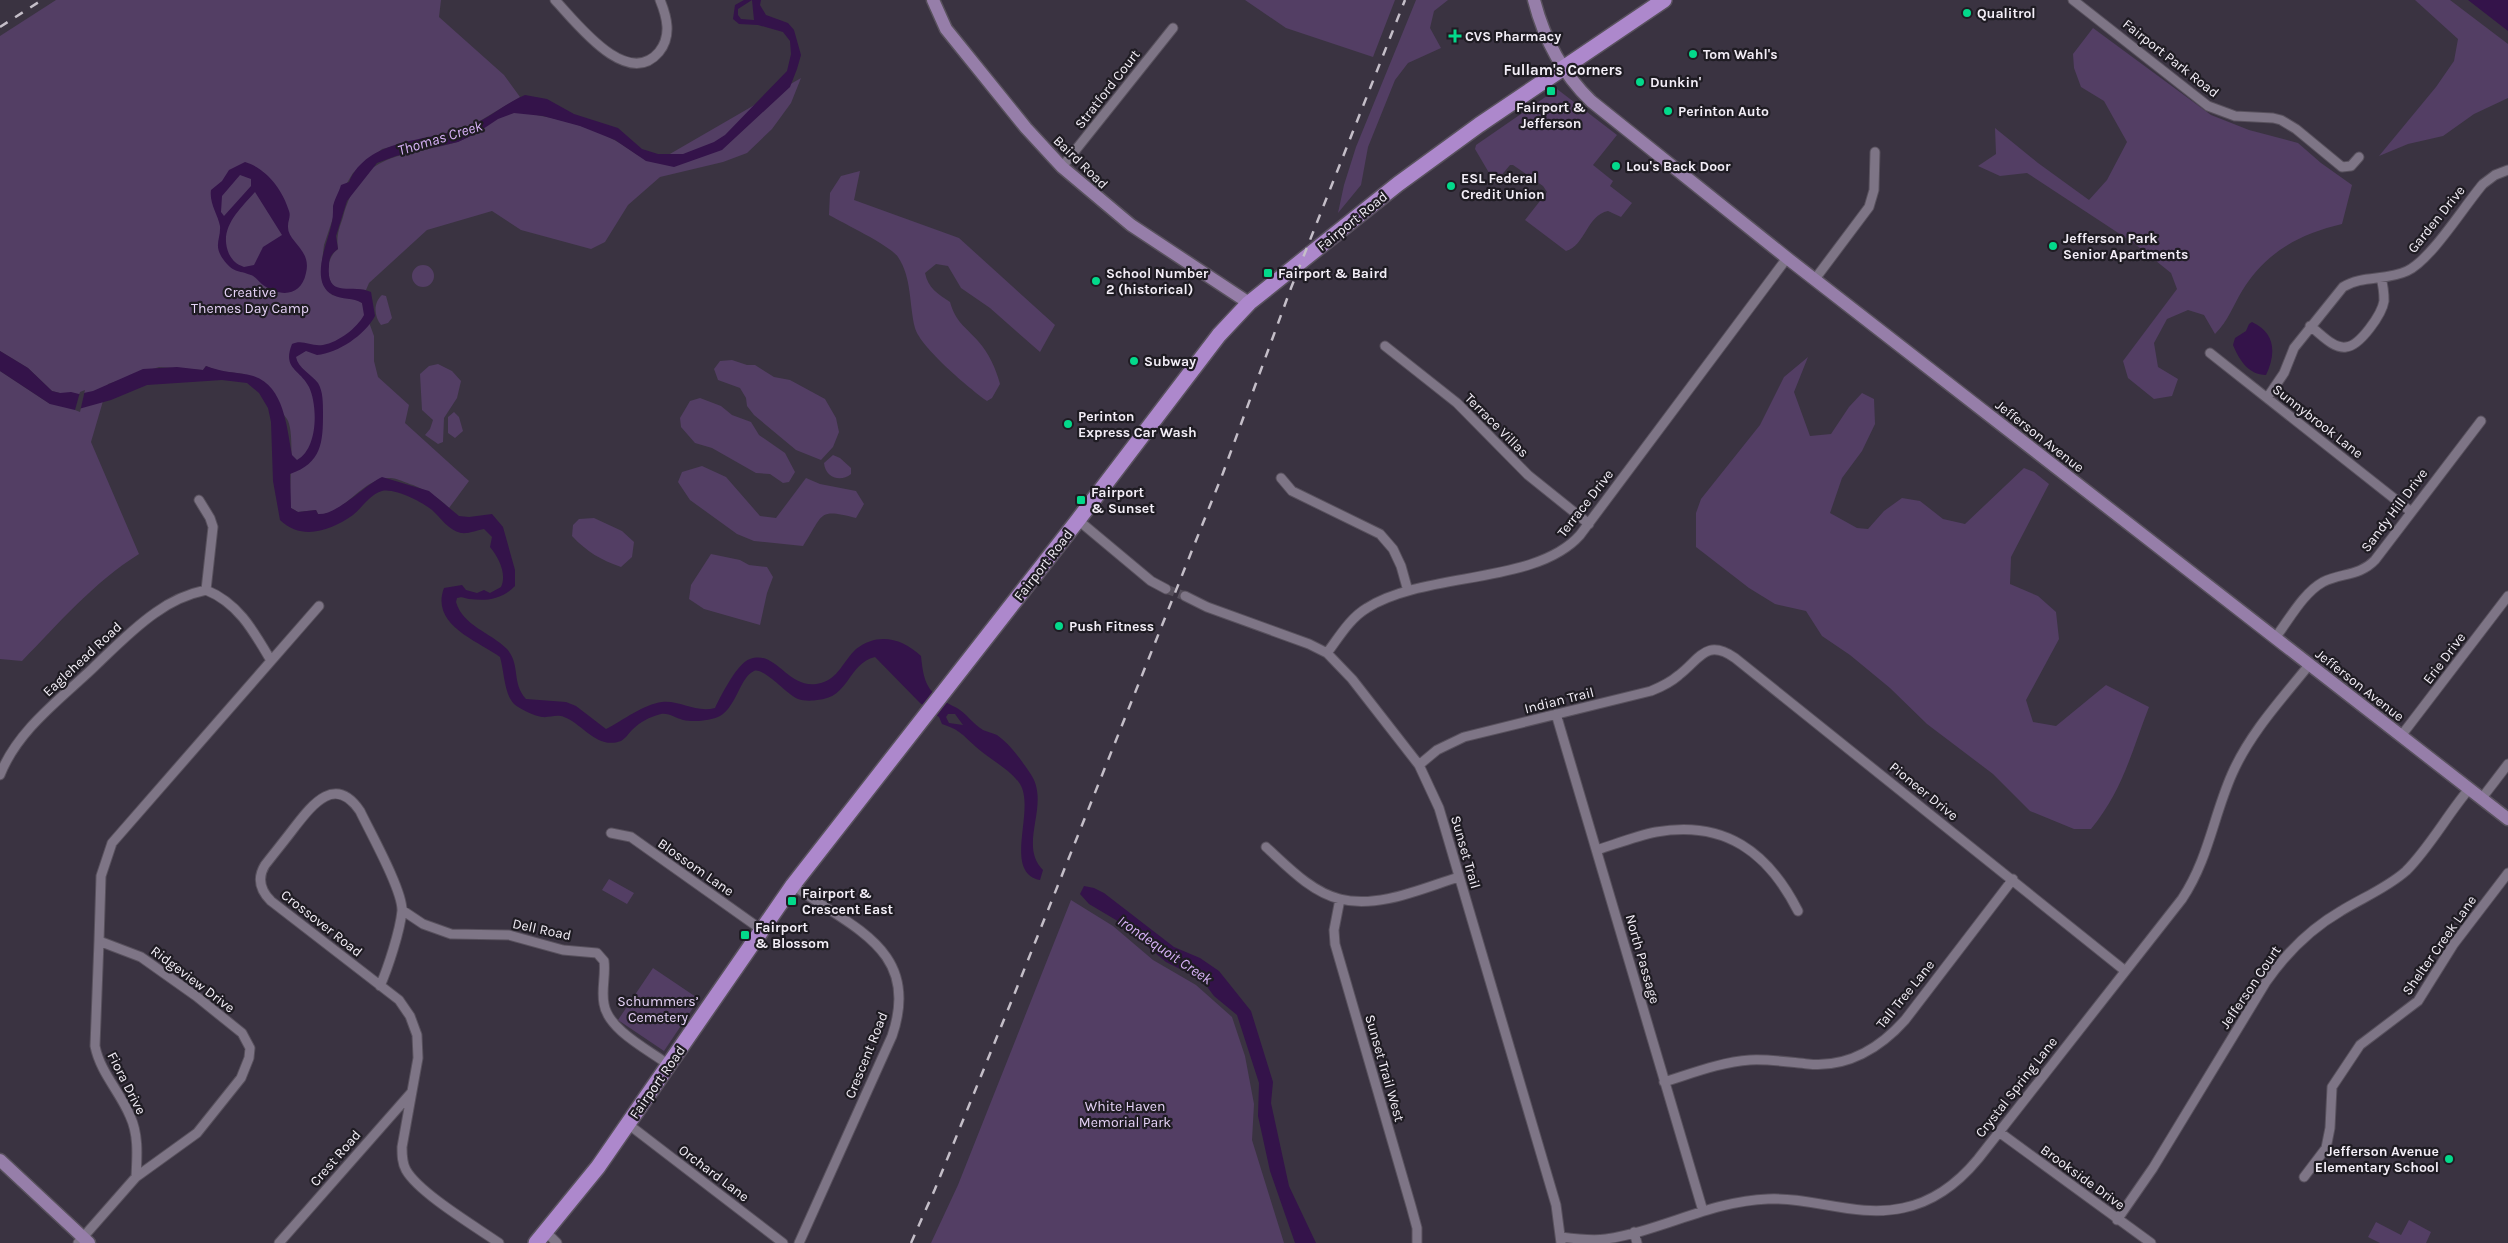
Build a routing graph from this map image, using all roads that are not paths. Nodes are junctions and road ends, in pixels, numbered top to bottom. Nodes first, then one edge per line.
1 (555, 0) edge
2 (660, 0) edge
3 (933, 0) edge
4 (1534, 0) edge
5 (1664, 0) edge
6 (2073, 0) edge
7 (1173, 28) dead end
8 (1563, 68) junction
9 (1875, 152) dead end
10 (2359, 157) dead end
11 (1062, 167) junction
12 (2508, 170) edge
13 (1787, 258) junction
14 (2381, 278) junction
15 (1815, 279) junction
16 (1249, 303) junction
17 (2310, 326) junction
18 (1385, 346) dead end
19 (2210, 353) dead end
20 (2267, 398) junction
21 (2480, 421) dead end
22 (1281, 478) dead end
23 (199, 500) dead end
24 (2410, 511) junction
25 (1078, 520) junction
26 (1589, 524) junction
27 (1166, 589) tunnel mouth
28 (206, 590) junction
29 (1408, 591) junction
30 (1185, 596) tunnel mouth
31 (2508, 596) edge
32 (319, 606) dead end
33 (2275, 638) junction
34 (1327, 653) junction
35 (1700, 654) joint
36 (270, 659) junction
37 (2309, 665) junction
38 (1556, 714) junction
39 (2401, 736) junction
40 (2508, 764) edge
41 (1419, 765) junction
42 (0, 775) edge
43 (2469, 788) junction
44 (2482, 798) junction
45 (2508, 819) edge
46 (611, 833) dead end
47 (1266, 847) dead end
48 (1597, 850) junction
49 (2508, 873) edge
50 (1459, 877) junction
51 (2012, 879) junction
52 (793, 885) junction
53 (1340, 899) junction
54 (402, 910) junction
55 (1798, 911) dead end
56 (762, 930) junction
57 (99, 941) junction
58 (2124, 970) junction
59 (380, 986) junction
60 (669, 1064) junction
61 (1664, 1082) junction
62 (412, 1092) junction
63 (628, 1124) junction
64 (1999, 1132) junction
65 (0, 1160) edge
66 (136, 1177) junction
67 (2304, 1177) dead end
68 (1703, 1211) junction
69 (2117, 1220) junction
70 (1634, 1232) junction
71 (541, 1238) edge
72 (1561, 1240) edge
73 (84, 1241) edge
74 (279, 1243) edge
75 (499, 1243) edge
76 (557, 1243) edge
77 (783, 1243) edge
78 (799, 1243) edge
79 (1417, 1243) edge
80 (1637, 1243) edge
81 (2151, 1243) edge

1 - 2 street
3 - 11 street, Baird Road
4 - 8 street, Jefferson Avenue
5 - 8 main road, Fairport Road
6 - 10 street, Fairport Park Road
7 - 11 street, Stratford Court
8 - 13 street, Jefferson Avenue
8 - 16 main road, Fairport Road
9 - 15 street
11 - 16 street, Baird Road
12 - 14 street, Garden Drive
13 - 15 street, Jefferson Avenue
13 - 26 street, Terrace Drive
14 - 17 street, Garden Drive
14 - 17 street
15 - 33 street, Jefferson Avenue
16 - 25 main road, Fairport Road
17 - 20 street, Garden Drive
18 - 26 street, Terrace Villas
19 - 20 street, Sunnybrook Lane
20 - 24 street, Sunnybrook Lane
21 - 24 street, Sandy Hill Drive
22 - 29 street
23 - 28 street
24 - 33 street, Sandy Hill Drive
25 - 27 street
25 - 52 main road, Fairport Road
26 - 29 street, Terrace Drive
28 - 36 street
28 - 42 street, Eaglehead Road
29 - 34 street, Terrace Drive
30 - 34 street, Sunset Trail
31 - 39 street, Erie Drive
32 - 36 street
33 - 37 street, Jefferson Avenue
34 - 41 street, Sunset Trail
35 - 38 street, Indian Trail
35 - 51 street, Pioneer Drive
36 - 57 street
37 - 39 street, Jefferson Avenue
37 - 58 street, Crystal Spring Lane
38 - 41 street, Indian Trail
38 - 48 street, North Passage
39 - 43 street, Jefferson Avenue
40 - 44 street
41 - 50 street, Sunset Trail
43 - 44 street, Jefferson Avenue
43 - 69 street, Jefferson Court
44 - 45 street, Jefferson Avenue
46 - 56 street, Blossom Lane
47 - 53 street
48 - 55 street
48 - 61 street, North Passage
49 - 67 street, Shelter Creek Lane
50 - 53 street
50 - 72 street, Sunset Trail
51 - 58 street, Pioneer Drive
51 - 61 street, Tall Tree Lane
52 - 56 main road, Fairport Road
52 - 78 street, Crescent Road
53 - 79 street, Sunset Trail West
54 - 59 street, Crossover Road
54 - 59 street, Crossover Road
54 - 60 street, Dell Road
56 - 60 main road, Fairport Road
57 - 66 street, Fiora Drive
57 - 66 street, Ridgeview Drive
58 - 64 street, Crystal Spring Lane
59 - 62 street, Crossover Road
60 - 63 main road, Fairport Road
61 - 68 street, North Passage
62 - 74 street, Crest Road
62 - 75 street, Crossover Road
63 - 71 main road, Fairport Road
63 - 77 street, Orchard Lane
64 - 68 street, Crystal Spring Lane
64 - 69 street, Brookside Drive
65 - 73 street
66 - 73 street, Ridgeview Drive
68 - 70 street, Crystal Spring Lane
69 - 81 street, Brookside Drive
70 - 72 street, Crystal Spring Lane
70 - 80 street
71 - 76 street

